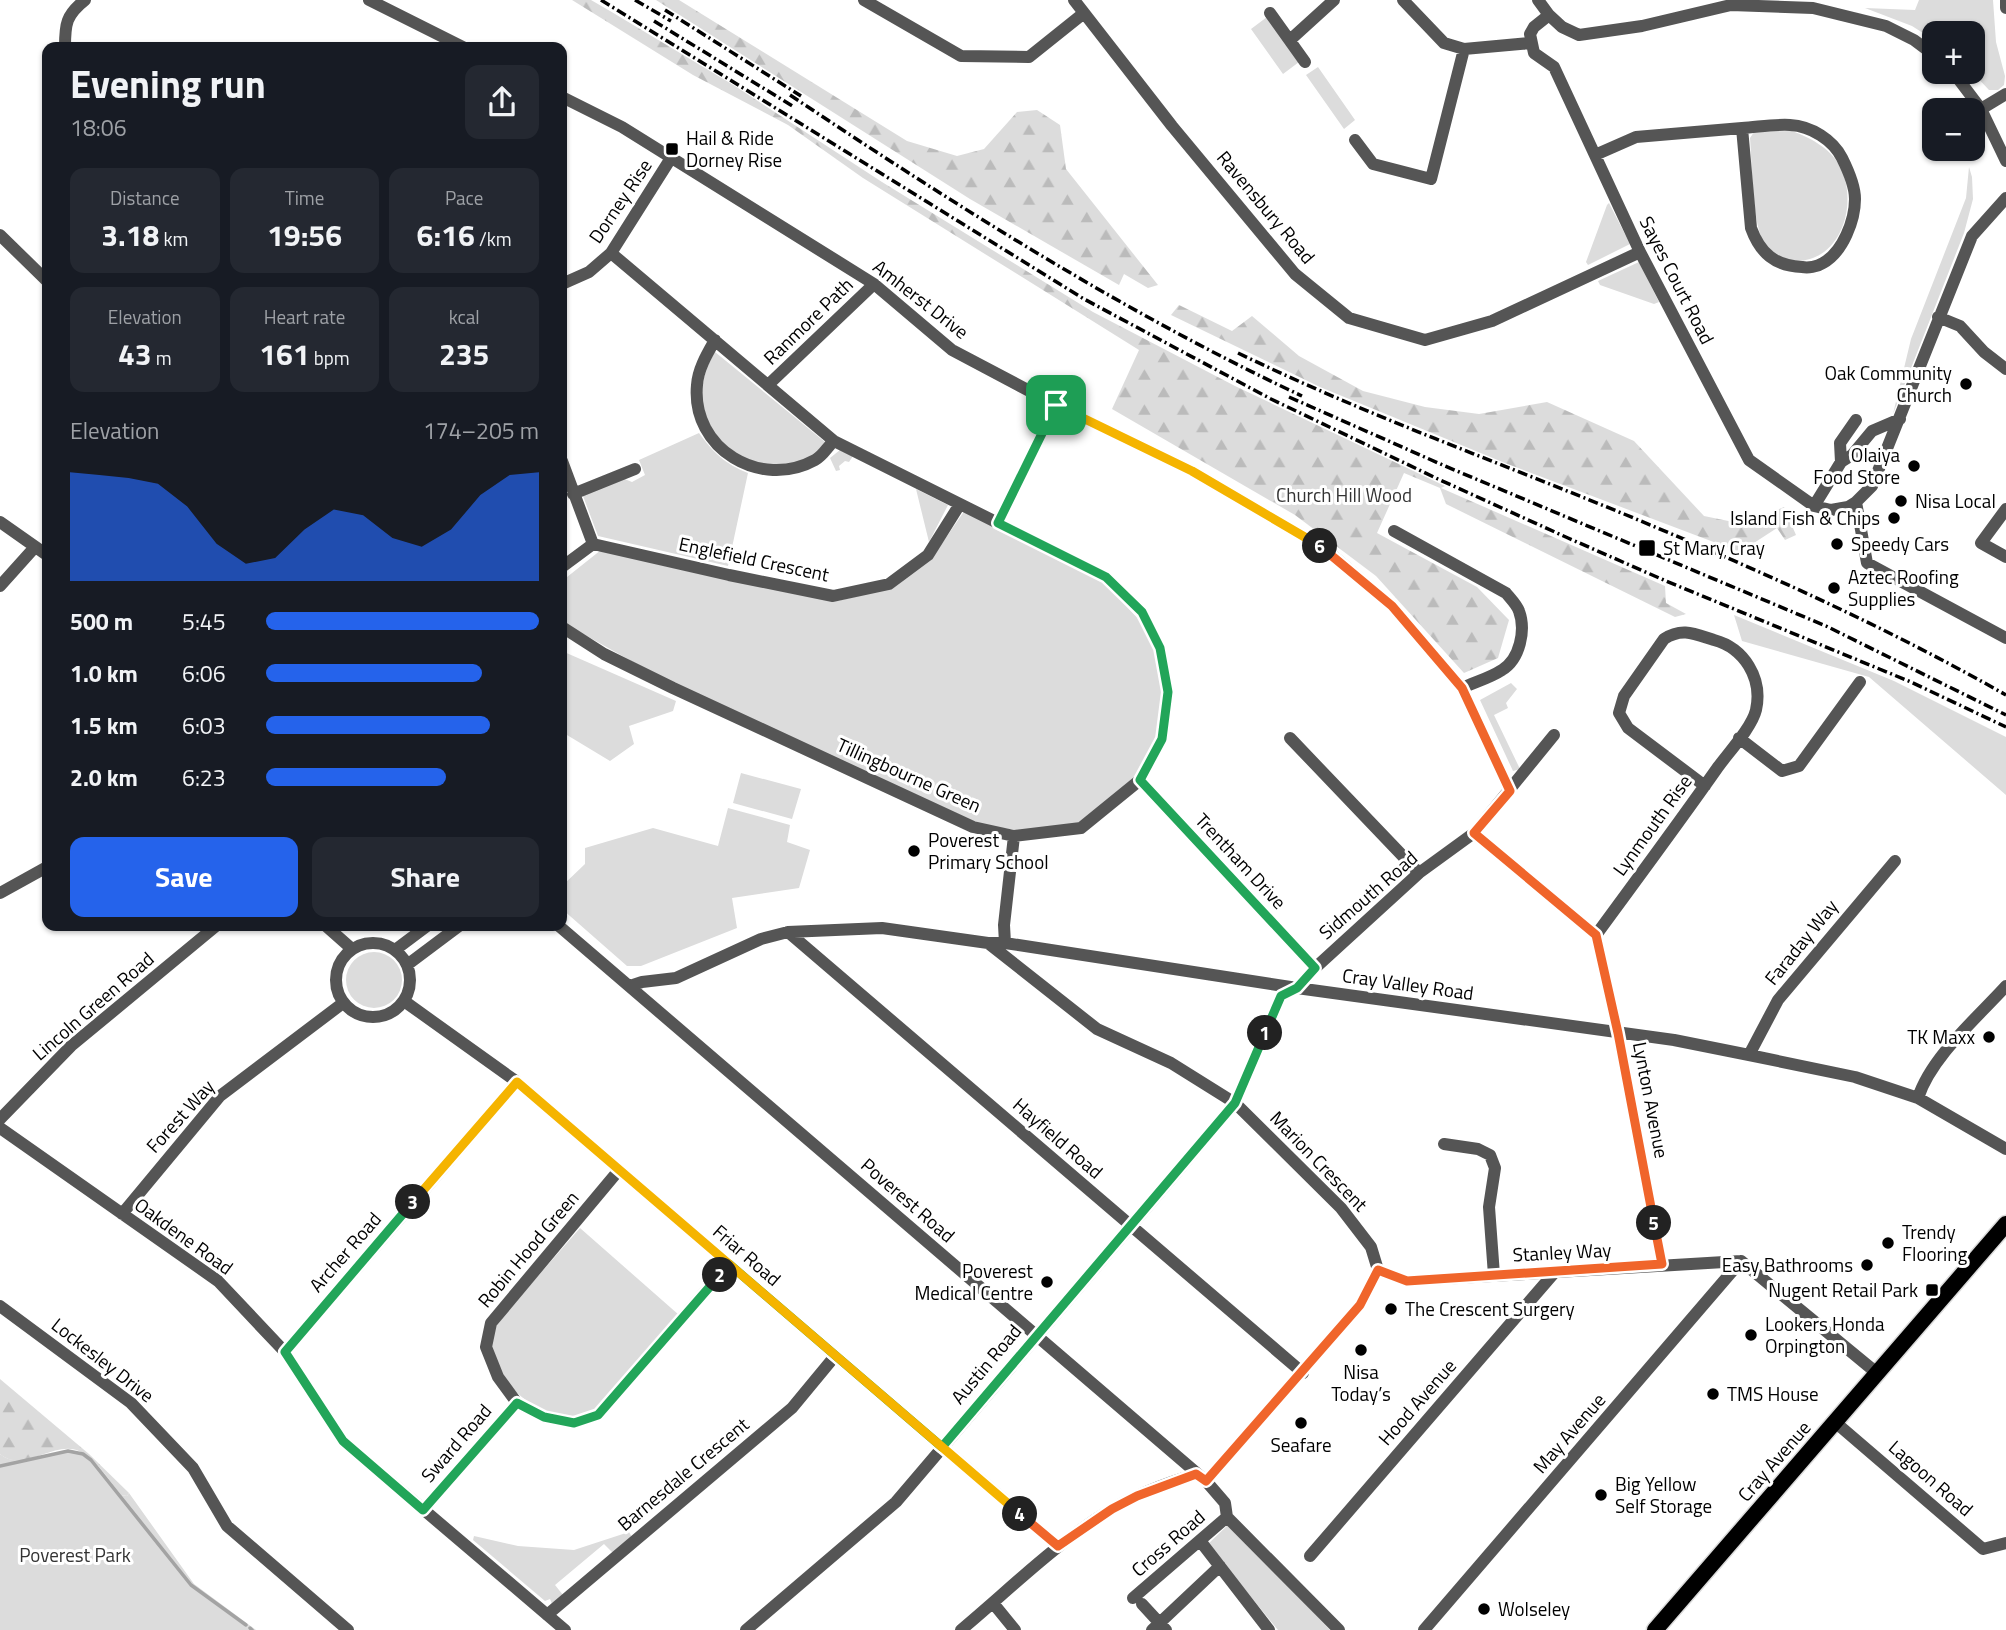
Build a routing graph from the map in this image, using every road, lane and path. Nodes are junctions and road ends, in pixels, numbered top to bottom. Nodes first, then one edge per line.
1 (85, 0) edge
2 (369, 0) edge
3 (864, 0) edge
4 (1074, 0) edge
5 (1334, 0) edge
6 (1403, 0) edge
7 (1538, 0) edge
8 (2006, 0) edge
9 (1731, 2) edge
10 (2006, 8) edge
11 (1084, 13) junction
12 (1270, 13) dead end
13 (1549, 15) junction
14 (1290, 40) junction
15 (65, 42) edge
16 (453, 42) edge
17 (1530, 43) junction
18 (1922, 46) edge
19 (1464, 49) junction
20 (1305, 62) dead end
21 (1961, 84) edge
22 (2006, 94) edge
23 (1972, 98) edge
24 (567, 100) edge
25 (1985, 107) edge
26 (1985, 118) edge
27 (1742, 128) junction
28 (1355, 140) dead end
29 (1595, 155) junction
30 (671, 158) junction
31 (2006, 161) edge
32 (2006, 198) edge
33 (0, 235) edge
34 (1640, 252) junction
35 (611, 253) junction
36 (42, 274) edge
37 (567, 282) edge
38 (874, 284) junction
39 (1938, 317) junction
40 (715, 340) junction
41 (2006, 369) edge
42 (768, 385) junction
43 (1056, 405) junction
44 (1900, 419) junction
45 (1856, 420) dead end
46 (834, 440) junction
47 (1841, 462) junction
48 (635, 469) dead end
49 (567, 476) edge
50 (573, 494) junction
51 (1856, 502) junction
52 (960, 504) junction
53 (1814, 506) junction
54 (2006, 509) edge
55 (0, 522) edge
56 (998, 523) junction
57 (1394, 531) dead end
58 (593, 544) junction
59 (35, 547) junction
60 (42, 552) edge
61 (2006, 557) edge
62 (567, 563) edge
63 (0, 586) edge
64 (567, 630) edge
65 (2006, 638) edge
66 (1860, 682) dead end
67 (1462, 688) junction
68 (1554, 735) dead end
69 (1290, 738) dead end
70 (1740, 738) junction
71 (1140, 780) junction
72 (1705, 786) junction
73 (1510, 791) junction
74 (1474, 833) junction
75 (1014, 836) junction
76 (1895, 861) dead end
77 (42, 870) edge
78 (1419, 873) junction
79 (0, 893) edge
80 (210, 931) edge
81 (332, 931) edge
82 (421, 931) edge
83 (452, 931) edge
84 (565, 931) edge
85 (788, 932) junction
86 (1596, 935) junction
87 (988, 943) junction
88 (1005, 943) junction
89 (352, 949) junction
90 (396, 950) junction
91 (407, 965) junction
92 (1315, 968) junction
93 (630, 986) junction
94 (2006, 986) edge
95 (1297, 988) junction
96 (404, 1001) junction
97 (343, 1003) junction
98 (1618, 1033) junction
99 (1749, 1055) junction
100 (517, 1082) junction
101 (1918, 1098) junction
102 (1235, 1103) junction
103 (0, 1119) edge
104 (0, 1128) edge
105 (1444, 1144) dead end
106 (2006, 1149) edge
107 (620, 1170) junction
108 (122, 1214) junction
109 (2006, 1224) edge
110 (1131, 1226) junction
111 (1741, 1261) junction
112 (729, 1264) junction
113 (1662, 1264) junction
114 (1378, 1270) junction
115 (1554, 1273) junction
116 (1494, 1275) junction
117 (0, 1306) edge
118 (1036, 1335) junction
119 (285, 1352) junction
120 (835, 1356) junction
121 (1303, 1373) junction
122 (1878, 1374) junction
123 (517, 1403) junction
124 (1835, 1422) junction
125 (942, 1447) junction
126 (1201, 1477) junction
127 (423, 1510) junction
128 (1227, 1517) junction
129 (1201, 1542) junction
130 (2006, 1543) edge
131 (1058, 1546) junction
132 (1310, 1556) dead end
133 (1220, 1566) junction
134 (993, 1603) junction
135 (547, 1615) junction
136 (1160, 1628) edge
137 (348, 1630) edge
138 (565, 1630) edge
139 (746, 1630) edge
140 (961, 1630) edge
141 (1015, 1630) edge
142 (1269, 1630) edge
143 (1339, 1630) edge
144 (1424, 1630) edge
145 (1655, 1630) edge

1 - 15 street
2 - 16 street
3 - 11 street
4 - 11 street, Ravensbury Road
5 - 14 street
6 - 19 street
7 - 13 street
8 - 10 street
9 - 13 street
9 - 18 street
11 - 34 street, Ravensbury Road
12 - 14 street
13 - 17 street
14 - 20 street
17 - 19 street
17 - 29 street, Sayes Court Road
19 - 28 street
21 - 23 street
22 - 25 street
24 - 30 street, Amherst Drive
26 - 31 street
27 - 27 street
27 - 29 street
29 - 34 street, Sayes Court Road
30 - 35 street, Dorney Rise
30 - 38 street, Amherst Drive
32 - 39 street
33 - 36 street
34 - 53 street, Sayes Court Road
35 - 37 street, Dorney Rise
35 - 40 street, Tillingbourne Green
38 - 42 street, Ranmore Path
38 - 43 street, Amherst Drive
39 - 41 street
39 - 44 street
40 - 42 street, Tillingbourne Green
40 - 46 street
42 - 46 street, Tillingbourne Green
43 - 56 street
43 - 67 street, Amherst Drive
44 - 47 street
44 - 51 street
45 - 47 street
46 - 52 street, Tillingbourne Green
47 - 53 street
48 - 50 street
49 - 50 street
50 - 58 street
51 - 53 street
51 - 65 street
52 - 56 street, Tillingbourne Green
52 - 58 street, Englefield Crescent
54 - 61 street
55 - 59 street
56 - 71 street, Tillingbourne Green
57 - 67 street
58 - 62 street
59 - 60 street
59 - 63 street
64 - 75 street, Tillingbourne Green
66 - 70 street
67 - 73 street, Amherst Drive
68 - 73 street, Sidmouth Road
69 - 78 street
70 - 72 street, Lynmouth Rise
70 - 72 street
71 - 75 street, Tillingbourne Green
71 - 92 street, Trentham Drive
72 - 86 street, Lynmouth Rise
73 - 74 street, Sidmouth Road
74 - 78 street, Sidmouth Road
74 - 86 street
75 - 88 street
76 - 99 street, Faraday Way
77 - 79 street
78 - 92 street, Sidmouth Road
80 - 103 street, Lincoln Green Road
81 - 89 street
82 - 90 street
83 - 91 street
84 - 93 street, Poverest Road
85 - 87 street, Cray Valley Road
85 - 93 street, Cray Valley Road
85 - 110 street, Hayfield Road
86 - 98 street, Lynton Avenue
87 - 88 street, Cray Valley Road
87 - 102 street, Marion Crescent
88 - 95 street, Cray Valley Road
89 - 90 street
89 - 97 street
90 - 91 street
91 - 96 street
92 - 95 street, Sidmouth Road
93 - 118 street, Poverest Road
94 - 101 street
95 - 98 street, Cray Valley Road
95 - 102 street, Sidmouth Road
96 - 97 street
96 - 100 street, Friar Road
97 - 108 street, Forest Way
98 - 99 street, Cray Valley Road
98 - 113 street, Lynton Avenue
99 - 101 street, Cray Valley Road
100 - 107 street, Friar Road
100 - 119 street, Archer Road
101 - 106 street, Cray Valley Road
102 - 110 street, Austin Road
102 - 114 street, Marion Crescent
104 - 108 street, Oakdene Road
105 - 116 street
107 - 112 street, Friar Road
107 - 123 street, Robin Hood Green
108 - 119 street, Oakdene Road
109 - 122 main road, Cray Avenue
110 - 118 street, Austin Road
110 - 121 street, Hayfield Road
111 - 113 street, Stanley Way
111 - 122 street
111 - 144 street, May Avenue
112 - 120 street, Friar Road
112 - 123 street, Robin Hood Green
113 - 115 street, Stanley Way
114 - 116 street, Stanley Way
114 - 121 street
115 - 116 street, Stanley Way
115 - 132 street, Hood Avenue
117 - 137 street, Lockesley Drive
118 - 125 street, Austin Road
118 - 126 street, Poverest Road
119 - 127 street, Oakdene Road
120 - 125 street, Friar Road
120 - 135 street, Barnesdale Crescent
121 - 126 street
122 - 124 main road, Cray Avenue
123 - 127 street, Sward Road
124 - 130 street, Lagoon Road
124 - 145 main road, Cray Avenue
125 - 131 street, Friar Road
125 - 139 street, Austin Road
126 - 128 street, Poverest Road
126 - 131 street
127 - 135 street, Oakdene Road
128 - 129 street, Cross Road
128 - 143 street, Poverest Road
129 - 133 street
129 - 136 street, Cross Road
131 - 134 street
133 - 136 street
133 - 142 street
134 - 140 street
134 - 141 street
135 - 138 street, Oakdene Road

